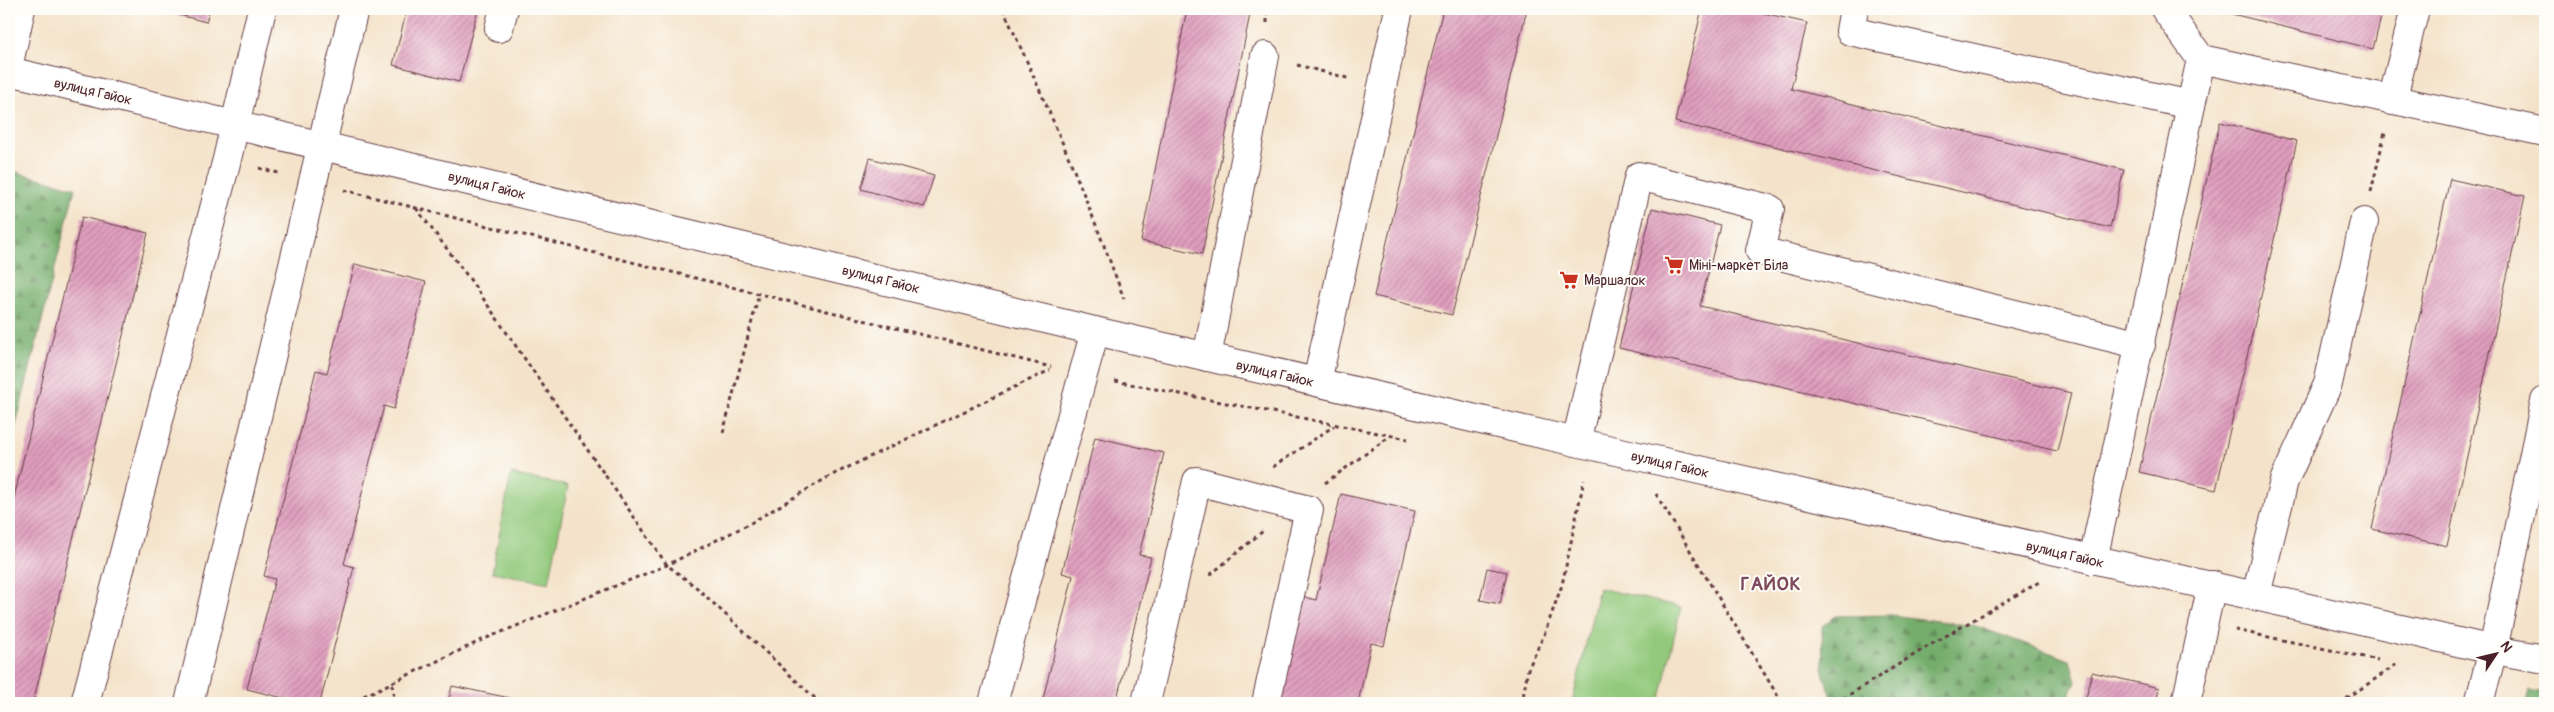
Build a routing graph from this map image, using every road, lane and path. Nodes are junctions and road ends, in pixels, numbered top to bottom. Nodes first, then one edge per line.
1 (21, 9) edge
2 (262, 9) edge
3 (354, 9) edge
4 (1003, 9) edge
5 (1267, 9) edge
6 (1399, 9) edge
7 (1854, 9) edge
8 (2165, 9) edge
9 (2415, 9) edge
10 (1265, 56) junction
11 (2201, 59) junction
12 (9, 63) edge
13 (9, 71) edge
14 (1382, 87) junction
15 (2392, 101) junction
16 (2191, 105) junction
17 (236, 124) junction
18 (2545, 132) edge
19 (323, 145) junction
20 (416, 208) dead end
21 (2364, 222) joint
22 (759, 294) dead end
23 (1124, 299) dead end
24 (1095, 331) junction
25 (2141, 344) junction
26 (1207, 357) junction
27 (1054, 368) dead end
28 (1317, 382) junction
29 (2545, 400) edge
30 (1334, 425) dead end
31 (723, 433) dead end
32 (1576, 442) junction
33 (1584, 480) dead end
34 (1237, 492) junction
35 (1656, 494) dead end
36 (2093, 560) junction
37 (667, 565) junction
38 (2039, 582) dead end
39 (2212, 585) junction
40 (2256, 595) junction
41 (2493, 650) junction
42 (2545, 659) edge
43 (2396, 664) dead end
44 (392, 684) junction
45 (85, 703) edge
46 (189, 703) edge
47 (349, 703) edge
48 (395, 703) edge
49 (820, 703) edge
50 (993, 703) edge
51 (1146, 703) edge
52 (1266, 703) edge
53 (1522, 703) edge
54 (1782, 703) edge
55 (1836, 703) edge
56 (2186, 703) edge
57 (2340, 703) edge
58 (2479, 703) edge

1 - 12 street
2 - 17 street
3 - 19 street
4 - 23 path
5 - 10 path
6 - 14 street
7 - 16 street
8 - 11 street
9 - 15 street
10 - 14 path
10 - 26 street
11 - 15 street
11 - 16 street
13 - 17 street, вулиця Гайок
14 - 28 street
15 - 18 street
15 - 21 path
16 - 25 street
17 - 19 street, вулиця Гайок
17 - 45 street
19 - 24 street, вулиця Гайок
19 - 46 street
20 - 37 path
21 - 40 street
22 - 31 path
24 - 26 street, вулиця Гайок
24 - 50 street
25 - 32 street
25 - 36 street
26 - 28 street, вулиця Гайок
27 - 37 path
28 - 32 street, вулиця Гайок
29 - 41 street
30 - 34 path
32 - 36 street, вулиця Гайок
33 - 53 path
34 - 51 street
34 - 52 street
35 - 54 path
36 - 39 street, вулиця Гайок
37 - 44 path
37 - 49 path
38 - 55 path
39 - 40 street, вулиця Гайок
39 - 56 street
40 - 41 street, вулиця Гайок
41 - 42 street, вулиця Гайок
41 - 58 street
43 - 57 path
44 - 47 path
44 - 48 path

